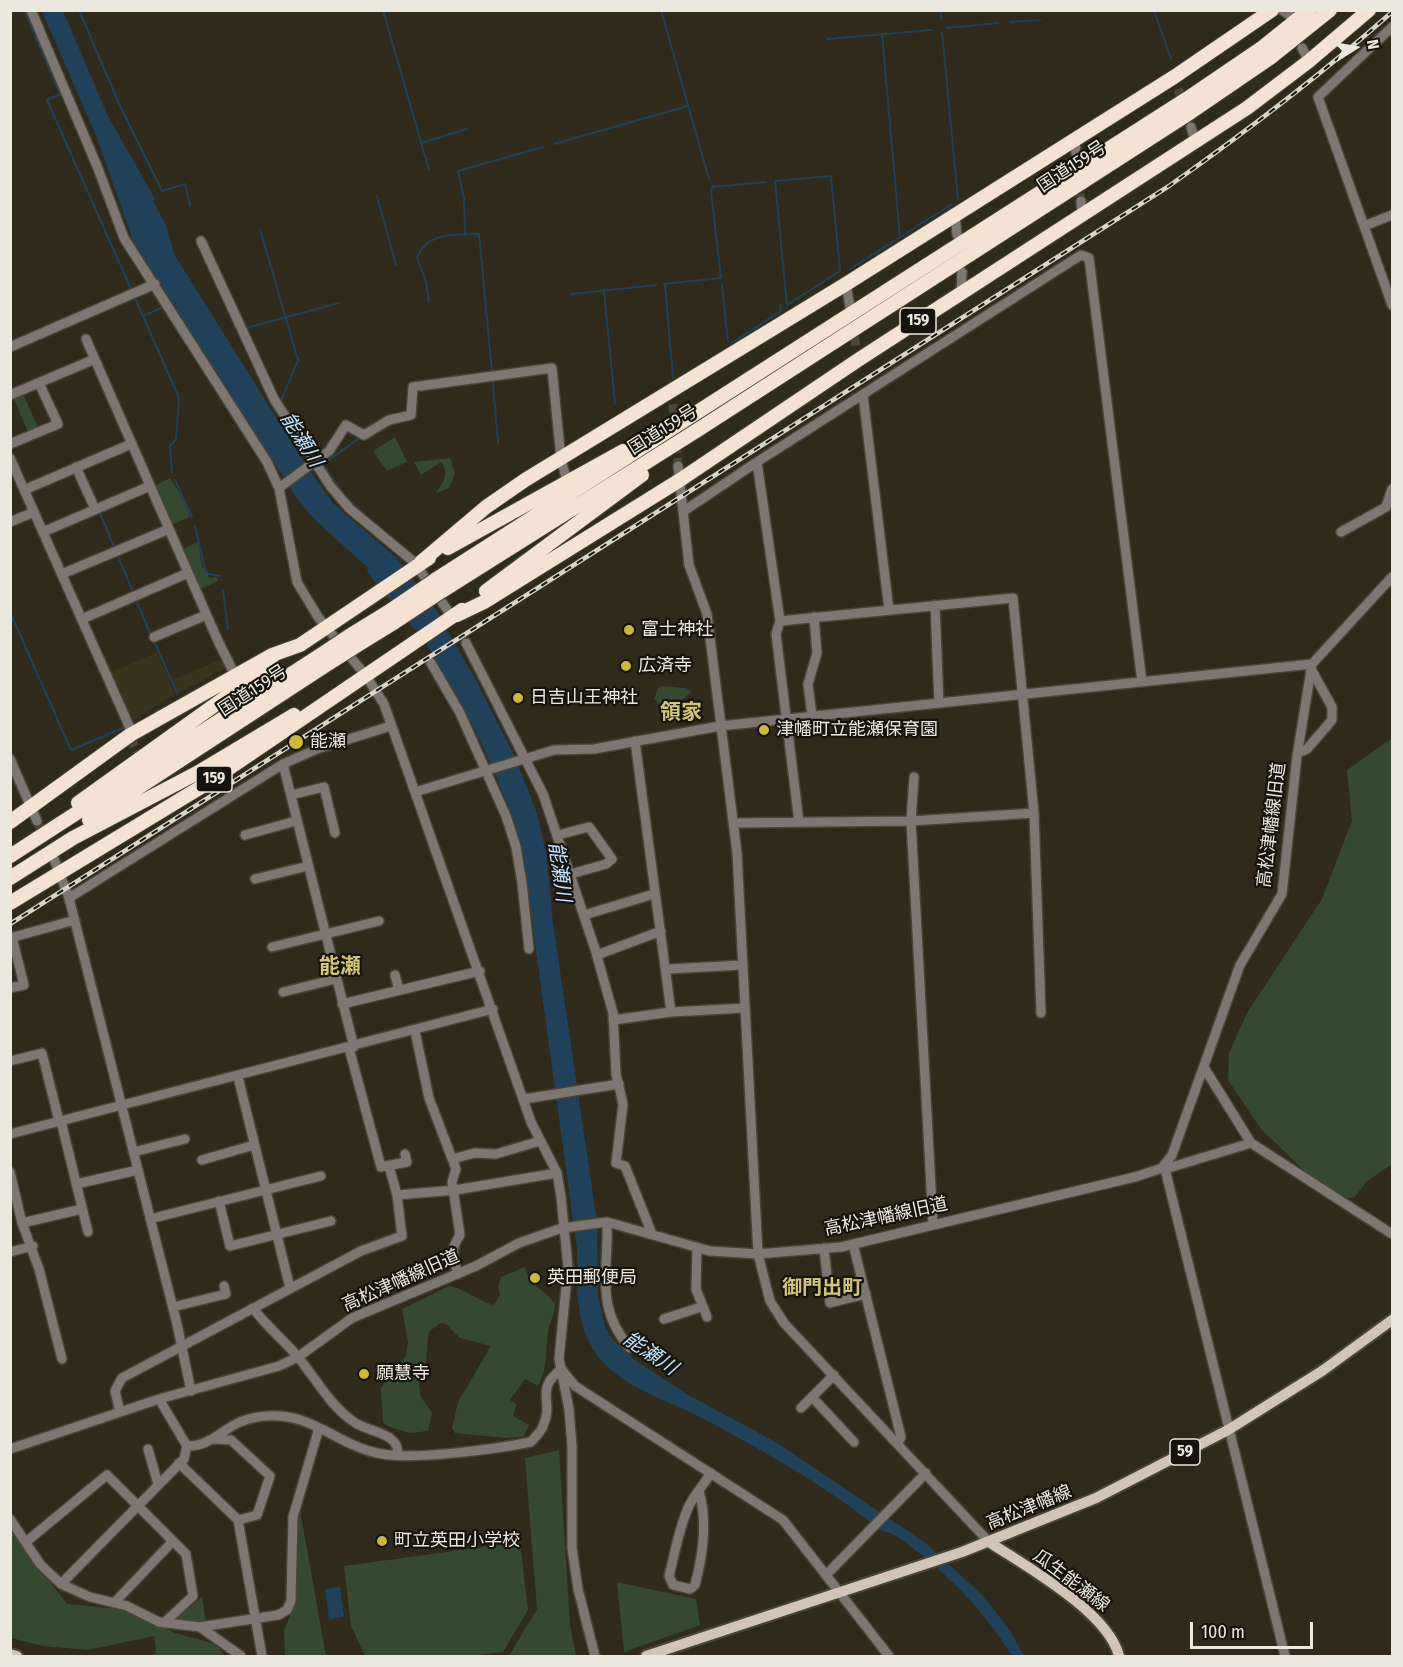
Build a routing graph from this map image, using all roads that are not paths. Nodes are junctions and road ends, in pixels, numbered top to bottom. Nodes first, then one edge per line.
1 (31, 10) edge
2 (1272, 10) edge
3 (1282, 10) edge
4 (1289, 10) edge
5 (1309, 10) edge
6 (1330, 10) edge
7 (1369, 10) edge
8 (1392, 27) edge
9 (1302, 48) dead end
10 (1309, 61) junction
11 (1081, 201) tunnel mouth
12 (955, 214) junction
13 (1392, 215) edge
14 (1082, 216) junction
15 (1364, 226) junction
16 (957, 235) dead end
17 (201, 241) dead end
18 (962, 272) dead end
19 (155, 284) junction
20 (846, 284) junction
21 (961, 293) junction
22 (1392, 306) edge
23 (850, 307) tunnel mouth
24 (87, 339) dead end
25 (10, 347) edge
26 (95, 359) junction
27 (750, 381) junction
28 (39, 383) junction
29 (10, 395) edge
30 (863, 395) junction
31 (696, 431) junction
32 (10, 444) edge
33 (131, 444) junction
34 (10, 458) edge
35 (561, 459) junction
36 (757, 462) junction
37 (314, 464) junction
38 (678, 466) tunnel mouth
39 (76, 467) junction
40 (14, 473) edge
41 (565, 474) dead end
42 (680, 480) junction
43 (150, 486) junction
44 (281, 487) junction
45 (1392, 489) edge
46 (24, 490) junction
47 (1389, 506) edge
48 (95, 509) junction
49 (684, 511) junction
50 (34, 512) junction
51 (10, 522) edge
52 (169, 529) junction
53 (43, 532) junction
54 (1341, 532) dead end
55 (418, 565) junction
56 (188, 573) junction
57 (62, 574) junction
58 (1392, 577) edge
59 (438, 586) junction
60 (935, 605) junction
61 (889, 610) junction
62 (206, 615) junction
63 (814, 617) junction
64 (453, 618) junction
65 (82, 619) junction
66 (780, 621) junction
67 (329, 627) junction
68 (154, 637) dead end
69 (466, 643) dead end
70 (300, 645) junction
71 (331, 655) junction
72 (431, 663) dead end
73 (1312, 666) junction
74 (235, 675) junction
75 (366, 676) junction
76 (1142, 682) junction
77 (352, 686) junction
78 (1023, 695) junction
79 (939, 703) junction
80 (812, 716) junction
81 (786, 719) junction
82 (391, 726) junction
83 (720, 726) junction
84 (130, 737) junction
85 (635, 741) junction
86 (1298, 753) junction
87 (523, 758) junction
88 (10, 759) edge
89 (283, 764) junction
90 (486, 770) junction
91 (914, 777) dead end
92 (415, 792) junction
93 (291, 795) junction
94 (1034, 813) junction
95 (34, 814) junction
96 (296, 821) junction
97 (911, 821) junction
98 (10, 822) edge
99 (799, 822) junction
100 (733, 823) junction
101 (335, 833) dead end
102 (245, 835) dead end
103 (558, 835) junction
104 (31, 843) junction
105 (10, 856) edge
106 (57, 866) junction
107 (308, 866) junction
108 (10, 871) edge
109 (571, 874) junction
110 (10, 878) edge
111 (255, 879) dead end
112 (654, 894) junction
113 (69, 898) junction
114 (10, 903) edge
115 (584, 915) junction
116 (75, 921) junction
117 (380, 921) dead end
118 (661, 931) junction
119 (325, 934) junction
120 (11, 938) edge
121 (272, 947) dead end
122 (529, 949) dead end
123 (597, 955) junction
124 (743, 965) junction
125 (668, 969) junction
126 (480, 971) junction
127 (395, 975) dead end
128 (336, 979) junction
129 (10, 988) edge
130 (399, 990) junction
131 (283, 992) dead end
132 (342, 1004) junction
133 (745, 1008) junction
134 (493, 1009) junction
135 (671, 1012) junction
136 (1041, 1013) dead end
137 (614, 1020) junction
138 (415, 1030) junction
139 (351, 1048) junction
140 (10, 1061) edge
141 (1205, 1069) junction
142 (238, 1077) junction
143 (619, 1084) junction
144 (524, 1099) junction
145 (122, 1106) junction
146 (60, 1121) junction
147 (10, 1134) edge
148 (185, 1139) dead end
149 (540, 1141) junction
150 (1251, 1143) junction
151 (254, 1145) junction
152 (133, 1152) junction
153 (405, 1154) dead end
154 (453, 1159) junction
155 (202, 1160) dead end
156 (389, 1166) junction
157 (1164, 1169) junction
158 (138, 1170) junction
159 (10, 1173) edge
160 (557, 1173) junction
161 (321, 1176) dead end
162 (76, 1184) junction
163 (266, 1190) junction
164 (455, 1190) junction
165 (397, 1195) junction
166 (219, 1201) junction
167 (14, 1204) edge
168 (82, 1209) junction
169 (150, 1219) junction
170 (331, 1221) dead end
171 (604, 1222) junction
172 (22, 1223) junction
173 (933, 1224) junction
174 (566, 1227) junction
175 (88, 1232) dead end
176 (652, 1234) junction
177 (1392, 1234) edge
178 (277, 1235) junction
179 (854, 1244) junction
180 (33, 1246) junction
181 (697, 1248) junction
182 (824, 1248) junction
183 (10, 1252) edge
184 (758, 1254) junction
185 (458, 1274) junction
186 (224, 1286) dead end
187 (290, 1288) junction
188 (866, 1294) junction
189 (172, 1307) junction
190 (701, 1307) junction
191 (253, 1308) junction
192 (706, 1317) dead end
193 (664, 1319) dead end
194 (1392, 1320) edge
195 (181, 1344) junction
196 (630, 1348) dead end
197 (298, 1357) junction
198 (62, 1359) dead end
199 (561, 1369) junction
200 (834, 1376) junction
201 (191, 1391) junction
202 (812, 1396) junction
203 (159, 1399) junction
204 (801, 1408) dead end
205 (120, 1412) junction
206 (319, 1428) junction
207 (1228, 1430) junction
208 (213, 1439) junction
209 (854, 1442) dead end
210 (898, 1443) junction
211 (187, 1446) junction
212 (10, 1449) edge
213 (148, 1449) dead end
214 (398, 1455) junction
215 (179, 1463) junction
216 (711, 1473) junction
217 (926, 1473) junction
218 (158, 1484) junction
219 (699, 1491) junction
220 (137, 1506) junction
221 (10, 1519) edge
222 (238, 1520) junction
223 (173, 1541) junction
224 (26, 1542) junction
225 (988, 1542) junction
226 (827, 1574) junction
227 (61, 1584) junction
228 (838, 1591) junction
229 (114, 1603) junction
230 (255, 1619) junction
231 (164, 1623) junction
232 (200, 1627) junction
233 (10, 1654) edge
234 (17, 1656) edge
235 (242, 1656) edge
236 (262, 1656) edge
237 (595, 1656) edge
238 (646, 1656) edge
239 (889, 1656) edge
240 (1119, 1656) edge
241 (1285, 1656) edge

1 - 19 street
2 - 12 highway, 159
3 - 4 street
5 - 27 highway, 国道159号 / 159
6 - 31 highway, 国道159号 / 159
7 - 10 highway, 159
8 - 15 street
9 - 10 street
10 - 14 highway, 159
11 - 14 street
12 - 16 street
12 - 20 highway, 159
13 - 15 street
14 - 21 highway, 159
15 - 22 street
17 - 37 street
18 - 21 street
19 - 25 street
19 - 44 street
20 - 23 street
20 - 35 highway, 159
21 - 42 highway, 159
24 - 26 street
26 - 28 street
26 - 33 street
27 - 55 highway, 159
27 - 59 highway, 国道159号 / 159
28 - 29 street
28 - 32 street
30 - 36 street
30 - 61 street
30 - 76 street
31 - 59 highway, 国道159号 / 159
31 - 64 highway, 159
33 - 39 street
33 - 43 street
34 - 40 street
35 - 37 street
35 - 41 street
35 - 55 highway, 159
36 - 49 street
36 - 66 street
37 - 44 street
37 - 55 street
38 - 42 street
39 - 46 street
39 - 48 street
40 - 46 street
42 - 49 street
42 - 64 highway, 159
43 - 48 street
43 - 52 street
44 - 67 street
45 - 47 street
46 - 50 street
47 - 54 street
48 - 53 street
49 - 83 street
50 - 51 street
50 - 53 street
52 - 56 street
52 - 57 street
53 - 57 street
55 - 64 street
55 - 67 highway, 159
56 - 62 street
56 - 65 street
57 - 65 street
58 - 73 street
59 - 71 highway, 国道159号 / 159, bridge
60 - 61 street
60 - 78 street
60 - 79 street
61 - 63 street
62 - 68 street
62 - 74 street
63 - 66 street
63 - 80 street
64 - 75 highway, 159
65 - 84 street
66 - 81 street
67 - 70 highway, 159
67 - 75 street
69 - 87 street
70 - 74 highway, 159
70 - 104 highway, 159
71 - 104 highway, 国道159号 / 159
71 - 108 highway, 国道159号 / 159
72 - 90 street
73 - 76 street
73 - 86 street, 高松津幡線旧道
73 - 86 street
74 - 84 highway, 159
75 - 77 highway, 159
75 - 82 street
76 - 78 street
77 - 106 highway, 159
77 - 110 highway, 159
78 - 79 street
78 - 94 street
79 - 80 street
80 - 81 street
81 - 83 street
81 - 99 street
82 - 89 street
82 - 92 street
83 - 85 street
83 - 100 street
84 - 95 highway, 159
85 - 87 street
85 - 112 street
86 - 141 street, 高松津幡線旧道
87 - 90 street
87 - 103 street
88 - 95 street
89 - 93 street
89 - 113 street
90 - 92 street
90 - 122 street
91 - 97 street
92 - 126 street
93 - 96 street
93 - 101 street
94 - 97 street
94 - 136 street
95 - 98 highway, 159
96 - 102 street
96 - 107 street
97 - 99 street
97 - 173 street
99 - 100 street
100 - 124 street
103 - 109 street
103 - 109 street
104 - 105 highway, 国道159号 / 159
106 - 113 street
106 - 114 highway, 159
107 - 111 street
107 - 119 street
109 - 115 street
112 - 115 street
112 - 118 street
113 - 116 street
115 - 123 street
116 - 120 street
116 - 145 street
117 - 119 street
118 - 123 street
118 - 125 street
119 - 121 street
119 - 128 street
120 - 129 street
123 - 137 street
124 - 125 street
124 - 133 street
125 - 135 street
126 - 130 street
126 - 134 street
127 - 130 street
128 - 131 street
128 - 132 street
130 - 132 street
132 - 139 street
133 - 135 street
133 - 184 street
134 - 138 street
134 - 144 street
135 - 137 street
137 - 143 street
138 - 139 street
138 - 154 street
139 - 142 street
139 - 156 street
140 - 146 street
141 - 150 street
141 - 157 street, 高松津幡線旧道
142 - 145 street
142 - 151 street
143 - 144 street
143 - 176 street
144 - 149 street
145 - 146 street
145 - 152 street
146 - 147 street
146 - 162 street
148 - 152 street
149 - 154 street
149 - 160 street
150 - 157 street
150 - 177 street
151 - 155 street
151 - 163 street
152 - 158 street
153 - 156 street
154 - 164 street
156 - 165 street
157 - 173 street, 高松津幡線旧道
157 - 207 street
158 - 162 street
158 - 169 street
159 - 167 street
160 - 164 street
160 - 174 street
161 - 163 street
162 - 168 street
163 - 166 street
163 - 178 street
164 - 165 street
164 - 185 street
165 - 187 street
166 - 169 street
166 - 178 street
167 - 172 street
168 - 172 street
168 - 175 street
169 - 189 street
170 - 178 street
171 - 174 street, 高松津幡線旧道
171 - 176 street, 高松津幡線旧道
171 - 196 street
172 - 180 street
173 - 179 street, 高松津幡線旧道
174 - 185 street, 高松津幡線旧道
174 - 199 street
176 - 181 street, 高松津幡線旧道
178 - 187 street
179 - 182 street, 高松津幡線旧道
179 - 188 street
180 - 183 street
180 - 198 street
181 - 184 street, 高松津幡線旧道
181 - 190 street
182 - 184 street, 高松津幡線旧道
182 - 188 street
184 - 200 street
185 - 197 street, 高松津幡線旧道
186 - 189 street
187 - 191 street
188 - 210 street
189 - 195 street
190 - 192 street
190 - 193 street
191 - 195 street
191 - 197 street
194 - 207 main road, 高松津幡線 / 59
195 - 201 street
195 - 205 street
197 - 201 street, 高松津幡線旧道
197 - 214 street
199 - 214 street
199 - 216 street
199 - 237 street
200 - 202 street
200 - 210 street
201 - 203 street, 高松津幡線旧道
202 - 204 street
202 - 209 street
203 - 205 street, 高松津幡線旧道
203 - 211 street
205 - 212 street, 高松津幡線旧道
206 - 208 street
206 - 214 street
206 - 230 street
207 - 225 main road, 高松津幡線 / 59
207 - 241 street
208 - 211 street
208 - 222 street
210 - 217 street
211 - 215 street
213 - 218 street
215 - 218 street
215 - 222 street
216 - 219 street
216 - 226 street
217 - 225 street
217 - 226 street
218 - 220 street
219 - 219 street
220 - 223 street
220 - 224 street
220 - 227 street
221 - 224 street
222 - 230 street
223 - 229 street
223 - 231 street
224 - 227 street
225 - 228 main road, 高松津幡線 / 59
225 - 240 main road, 瓜生能瀬線
226 - 228 street
227 - 229 street
228 - 238 main road, 高松津幡線 / 59
228 - 239 street
229 - 231 street
230 - 232 street
230 - 236 street
231 - 232 street
232 - 235 street
233 - 234 main road

